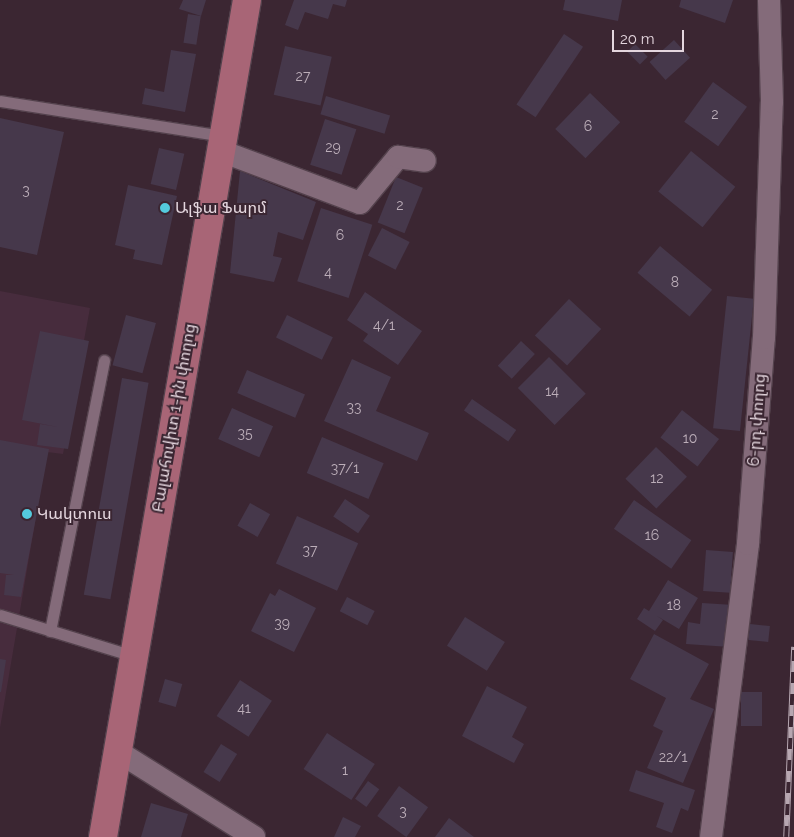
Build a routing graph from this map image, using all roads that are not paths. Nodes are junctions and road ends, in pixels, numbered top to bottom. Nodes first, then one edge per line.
1 (247, 0) edge
2 (768, 0) edge
3 (0, 101) edge
4 (222, 143) junction
5 (425, 161) dead end
6 (104, 360) dead end
7 (0, 615) edge
8 (50, 631) junction
9 (133, 656) junction
10 (117, 751) junction
11 (103, 837) edge
12 (254, 837) edge
13 (711, 837) edge

1 - 4 main road, Բալահովիտ 1-ին փողոց
2 - 13 street, 6-րդ փողոց
3 - 4 lane
4 - 5 street
4 - 9 main road, Բալահովիտ 1-ին փողոց
6 - 8 lane
7 - 8 lane
8 - 9 lane
9 - 10 main road, Բալահովիտ 1-ին փողոց
10 - 11 main road, Բալահովիտ 1-ին փողոց
10 - 12 street

